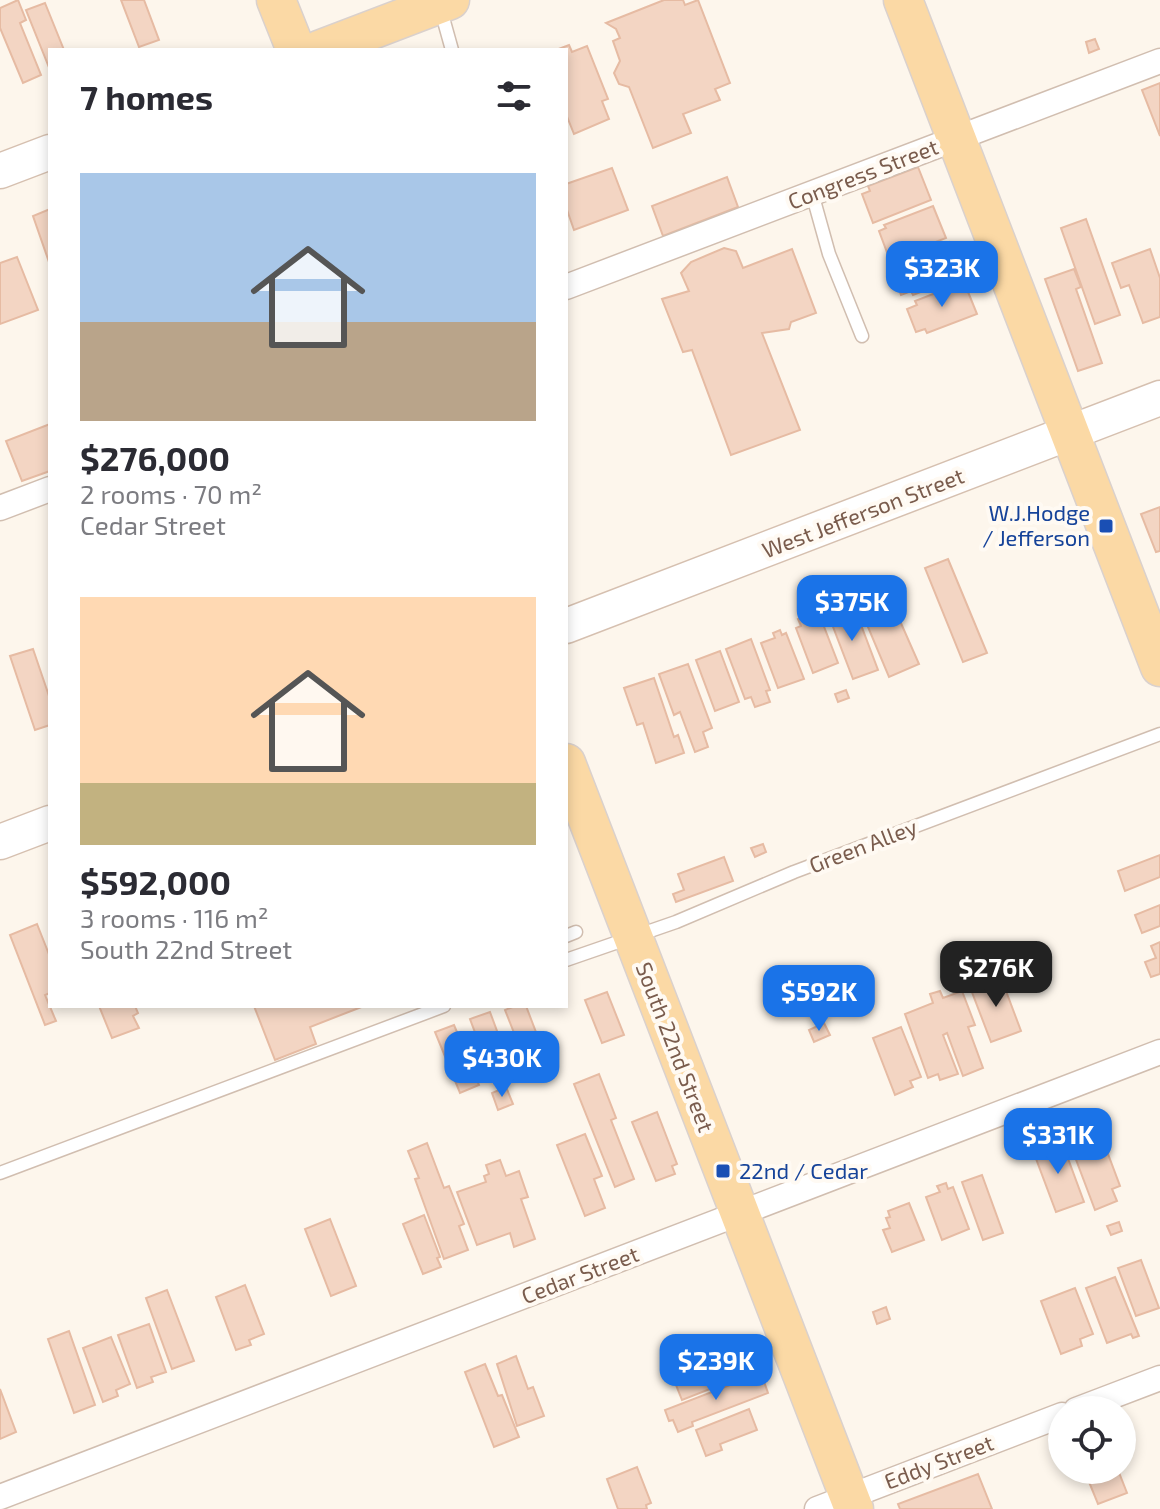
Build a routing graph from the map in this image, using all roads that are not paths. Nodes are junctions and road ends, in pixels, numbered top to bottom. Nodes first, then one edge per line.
1 (276, 0) edge
2 (903, 0) edge
3 (444, 2) edge
4 (295, 48) edge
5 (324, 48) edge
6 (452, 48) edge
7 (1160, 61) edge
8 (958, 138) junction
9 (48, 153) edge
10 (0, 171) edge
11 (812, 193) junction
12 (568, 286) edge
13 (862, 336) dead end
14 (1160, 398) edge
15 (1069, 432) junction
16 (48, 490) edge
17 (0, 508) edge
18 (568, 625) edge
19 (1160, 667) edge
20 (1160, 734) edge
21 (568, 768) edge
22 (48, 824) edge
23 (0, 842) edge
24 (632, 935) junction
25 (568, 959) edge
26 (439, 1008) edge
27 (1160, 1052) edge
28 (0, 1173) edge
29 (739, 1213) junction
30 (1160, 1378) edge
31 (1113, 1396) edge
32 (1048, 1421) edge
33 (0, 1497) edge
34 (840, 1505) edge

1 - 4 main road
2 - 8 main road
3 - 5 main road
3 - 6 lane
7 - 8 street, Congress Street
8 - 11 street, Congress Street
8 - 15 main road
9 - 10 street
11 - 12 street, Congress Street
11 - 13 lane
14 - 15 street, West Jefferson Street
15 - 18 street, West Jefferson Street
15 - 19 main road
16 - 17 street
20 - 24 lane, Green Alley
21 - 24 main road, South 22nd Street
22 - 23 street
24 - 25 lane, Green Alley
24 - 29 main road, South 22nd Street
26 - 28 lane
27 - 29 street, Cedar Street
29 - 33 street, Cedar Street
29 - 34 main road, South 22nd Street
30 - 31 street
32 - 34 street, Eddy Street

